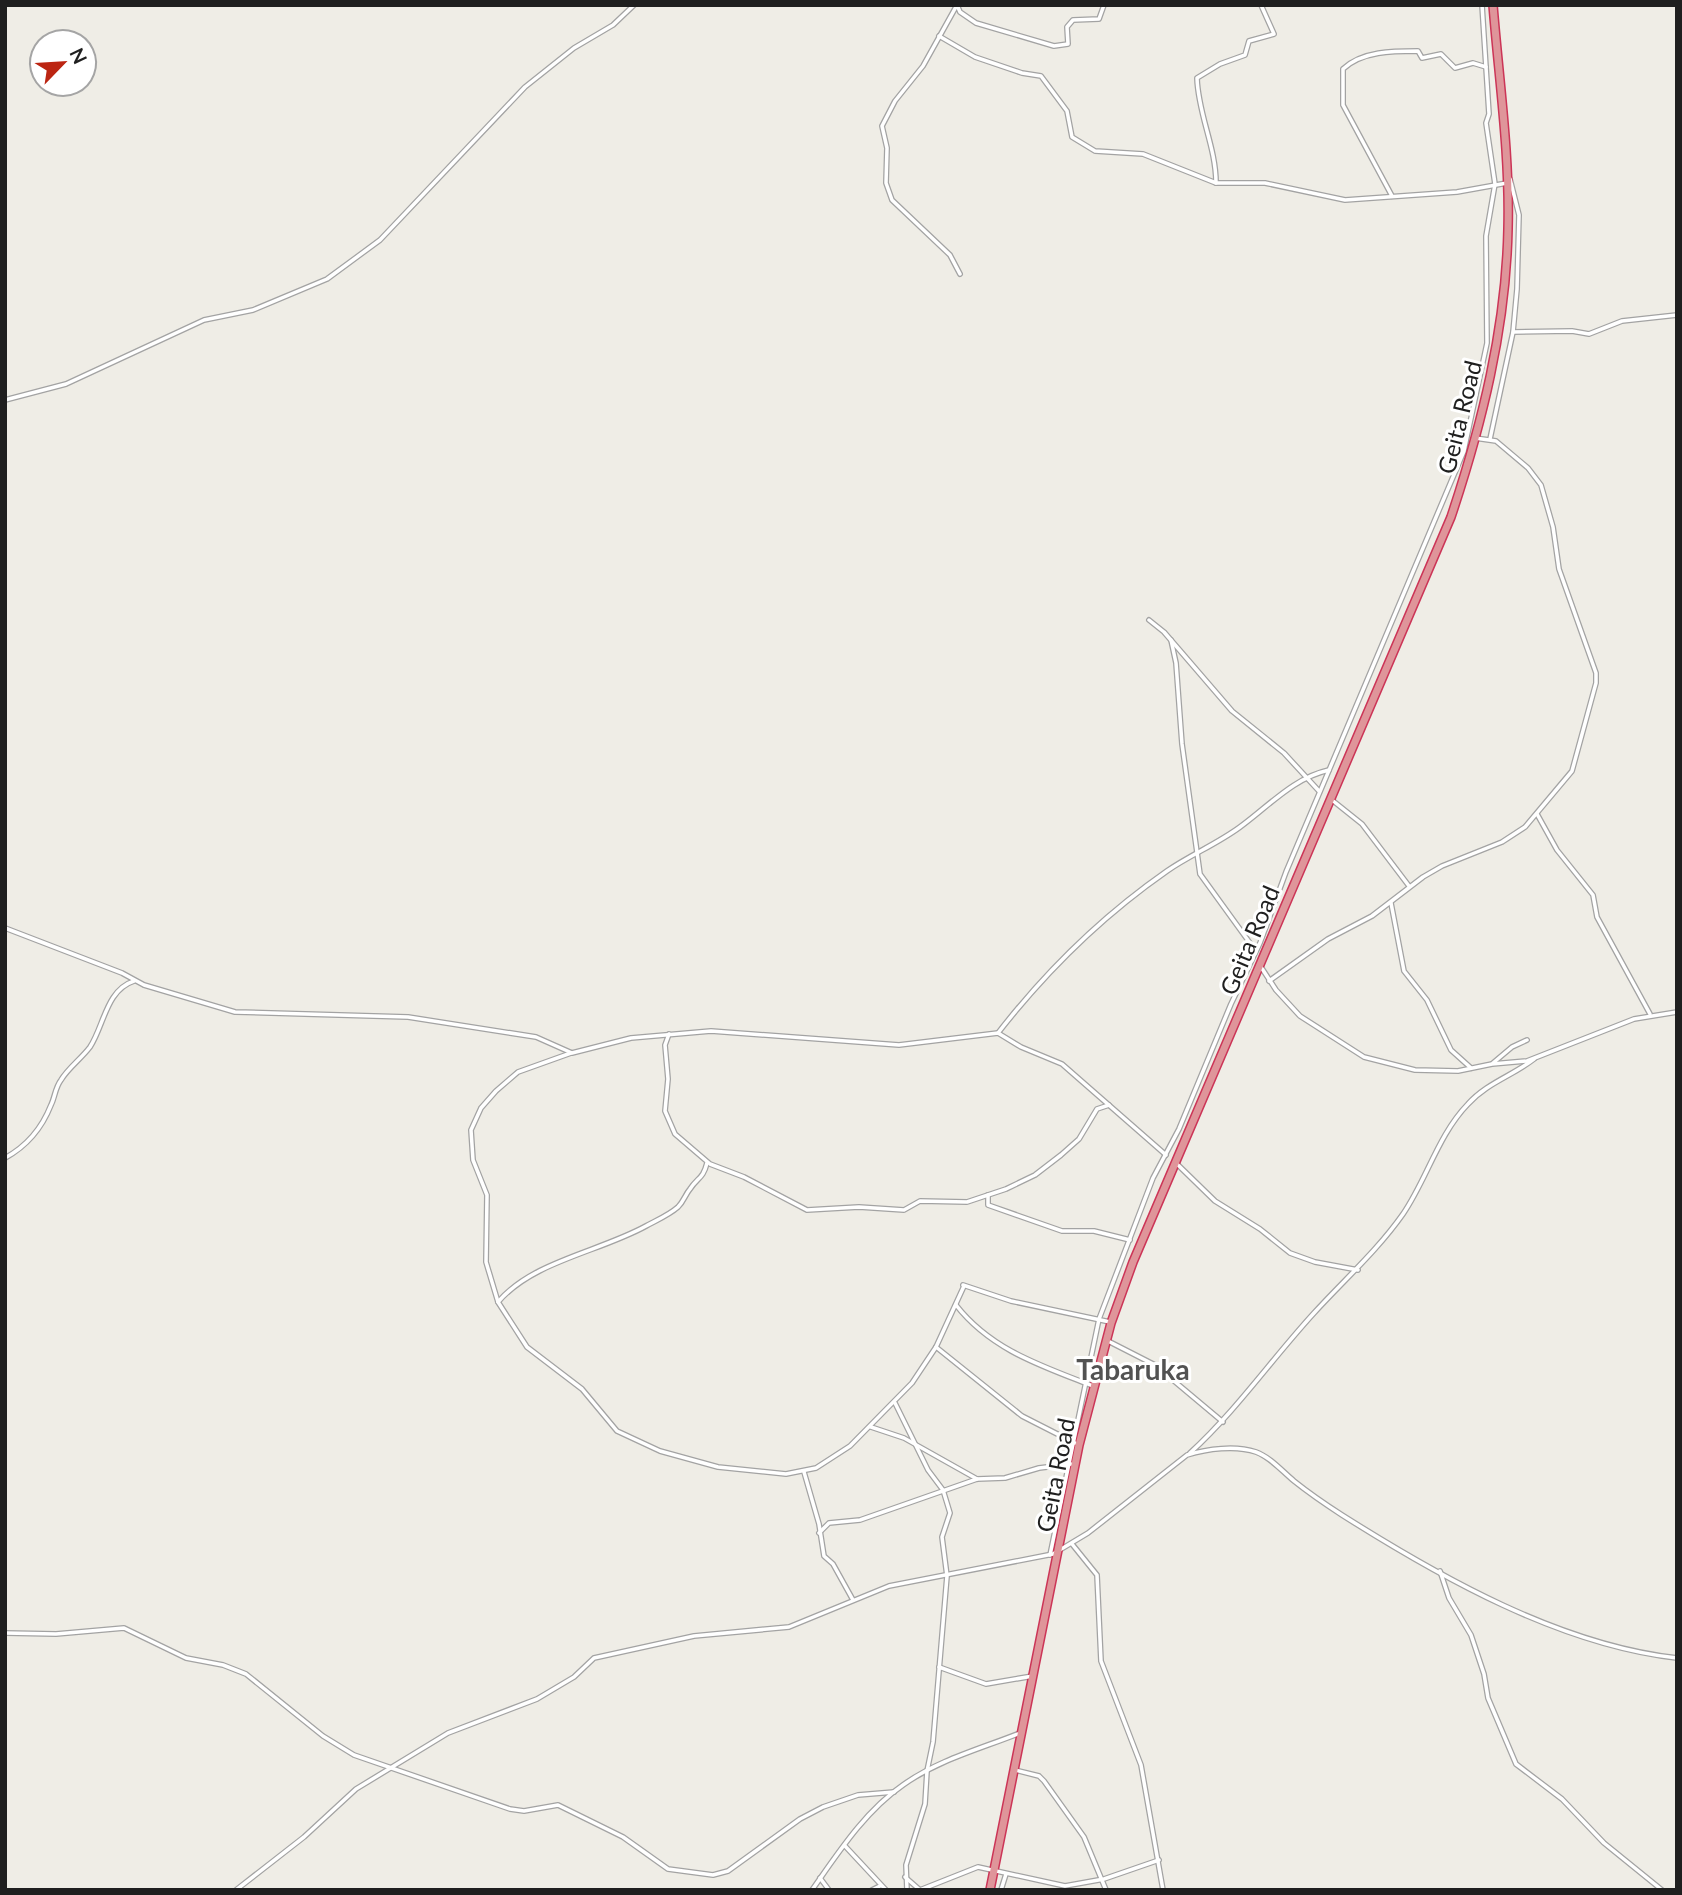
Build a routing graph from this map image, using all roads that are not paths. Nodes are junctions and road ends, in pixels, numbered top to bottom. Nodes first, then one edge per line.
1 (634, 5) edge
2 (1104, 5) edge
3 (1261, 5) edge
4 (1482, 5) edge
5 (1494, 5) edge
6 (939, 36) junction
7 (1487, 69) junction
8 (1507, 179) junction
9 (1216, 183) junction
10 (1496, 184) junction
11 (1392, 196) junction
12 (960, 274) dead end
13 (1677, 315) edge
14 (1513, 332) junction
15 (5, 400) edge
16 (1475, 438) junction
17 (1490, 439) junction
18 (1149, 620) dead end
19 (1171, 640) junction
20 (1330, 770) junction
21 (1307, 777) junction
22 (1320, 792) junction
23 (1331, 799) junction
24 (1537, 814) junction
25 (1196, 853) junction
26 (1409, 886) junction
27 (1391, 903) junction
28 (5, 928) edge
29 (1255, 951) junction
30 (1260, 964) junction
31 (134, 981) junction
32 (1269, 981) junction
33 (1677, 1012) edge
34 (1650, 1015) junction
35 (998, 1033) junction
36 (669, 1034) junction
37 (1527, 1040) dead end
38 (572, 1053) junction
39 (1534, 1059) junction
40 (1492, 1064) junction
41 (1471, 1068) junction
42 (1109, 1105) junction
43 (1166, 1155) junction
44 (5, 1158) edge
45 (708, 1163) junction
46 (1176, 1164) junction
47 (988, 1195) junction
48 (1130, 1240) junction
49 (1358, 1270) junction
50 (498, 1301) junction
51 (956, 1305) junction
52 (1099, 1319) junction
53 (1111, 1322) junction
54 (1106, 1340) junction
55 (936, 1347) junction
56 (1084, 1382) junction
57 (1094, 1386) junction
58 (895, 1403) junction
59 (1223, 1423) junction
60 (871, 1427) junction
61 (1077, 1444) junction
62 (915, 1445) junction
63 (1187, 1455) junction
64 (1072, 1464) junction
65 (804, 1472) junction
66 (977, 1479) junction
67 (943, 1490) junction
68 (819, 1533) junction
69 (1072, 1544) junction
70 (1060, 1551) junction
71 (1050, 1555) junction
72 (1439, 1570) junction
73 (947, 1576) junction
74 (853, 1600) junction
75 (5, 1633) edge
76 (1677, 1658) edge
77 (939, 1667) junction
78 (1033, 1676) junction
79 (1022, 1732) junction
80 (391, 1769) junction
81 (1013, 1770) junction
82 (926, 1771) junction
83 (894, 1792) junction
84 (845, 1846) junction
85 (1159, 1860) junction
86 (994, 1869) junction
87 (1006, 1874) junction
88 (904, 1875) junction
89 (820, 1878) junction
90 (1104, 1879) junction
91 (880, 1886) junction
92 (828, 1889) edge
93 (236, 1890) edge
94 (812, 1890) edge
95 (820, 1890) edge
96 (872, 1890) edge
97 (886, 1890) edge
98 (906, 1890) edge
99 (920, 1890) edge
100 (990, 1890) edge
101 (1001, 1890) edge
102 (1106, 1890) edge
103 (1163, 1890) edge
104 (1661, 1890) edge

1 - 15 street
2 - 6 street
3 - 9 street
4 - 7 street
5 - 8 highway, Geita Road
6 - 9 street
6 - 12 street
7 - 10 street
7 - 11 street
8 - 10 street
8 - 14 street
8 - 16 highway, Geita Road
9 - 11 street
10 - 11 street
10 - 20 street
13 - 14 street
14 - 17 street
16 - 17 street
16 - 23 highway, Geita Road
17 - 24 street
18 - 19 street
19 - 21 street
19 - 25 street
20 - 21 street
20 - 22 street
21 - 22 street
21 - 25 street
22 - 29 street
23 - 26 street
23 - 30 highway, Geita Road
24 - 26 street
24 - 34 street
25 - 29 street
25 - 35 street
26 - 27 street
27 - 32 street
27 - 41 street
28 - 31 street
29 - 43 street
30 - 32 street
30 - 46 highway, Geita Road
31 - 38 street
31 - 44 street
32 - 41 street
33 - 34 street
34 - 39 street
35 - 36 street
35 - 42 street
36 - 38 street
36 - 45 street
37 - 40 street
38 - 50 street
39 - 40 street
39 - 49 street
40 - 41 street
42 - 43 street
42 - 47 street
43 - 48 street
45 - 47 street
45 - 50 street
46 - 49 street
46 - 53 highway, Geita Road
47 - 48 street
48 - 52 street
49 - 59 street
50 - 65 street
51 - 52 street
51 - 55 street
51 - 56 street
52 - 53 street
52 - 56 street
53 - 54 highway, Geita Road
54 - 57 highway, Geita Road
54 - 59 street
55 - 58 street
55 - 61 street
56 - 57 street
56 - 61 street
57 - 61 highway, Geita Road
58 - 60 street
58 - 62 street
59 - 63 street
60 - 62 street
60 - 65 street
61 - 64 highway, Geita Road
62 - 66 street
62 - 67 street
63 - 69 street
63 - 72 street
64 - 66 street
64 - 70 highway, Geita Road
64 - 71 street
65 - 68 street
66 - 67 street
67 - 68 street
67 - 73 street
68 - 74 street
69 - 70 street
69 - 85 street
70 - 71 street
70 - 78 highway, Geita Road
71 - 73 street
72 - 76 street
72 - 104 street
73 - 74 street
73 - 77 street
74 - 80 street
75 - 80 street
77 - 78 street
77 - 82 street
78 - 79 highway, Geita Road
79 - 81 highway, Geita Road
79 - 82 street
80 - 83 street
80 - 93 street
81 - 86 highway, Geita Road
81 - 90 street
82 - 83 street
82 - 88 street
83 - 84 street
84 - 89 street
84 - 91 street
85 - 90 street
85 - 103 street
86 - 87 street
86 - 99 street
86 - 100 highway, Geita Road
87 - 90 street
87 - 101 street
88 - 98 street
88 - 99 street
89 - 92 street
89 - 94 street
90 - 102 street
91 - 96 street
91 - 97 street
92 - 95 street

